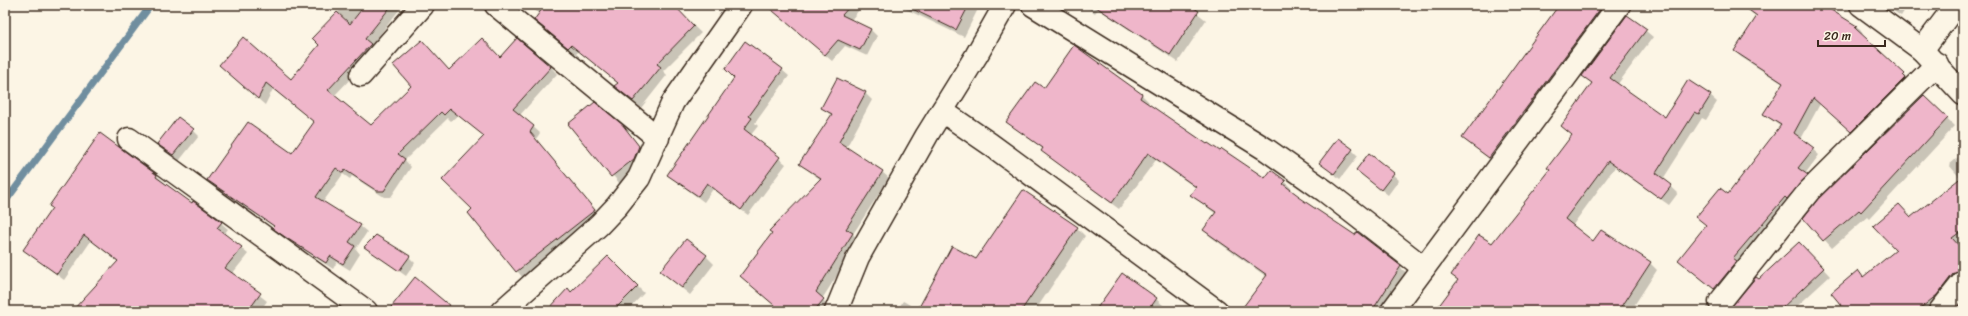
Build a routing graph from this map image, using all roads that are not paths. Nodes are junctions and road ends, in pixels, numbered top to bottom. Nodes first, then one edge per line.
1 (423, 5) edge
2 (496, 5) edge
3 (741, 5) edge
4 (1004, 5) edge
5 (1033, 5) edge
6 (1620, 5) edge
7 (1861, 5) edge
8 (1956, 5) edge
9 (1930, 57) junction
10 (361, 75) dead end
11 (1963, 94) edge
12 (942, 111) junction
13 (658, 138) junction
14 (129, 139) dead end
15 (1424, 268) junction
16 (1963, 282) edge
17 (1720, 302) dead end
18 (363, 310) edge
19 (502, 311) edge
20 (836, 311) edge
21 (1217, 311) edge
22 (1392, 311) edge
23 (1940, 311) edge

1 - 10 street
2 - 13 street
3 - 13 street
4 - 12 street
5 - 15 street
6 - 15 street
7 - 9 street
8 - 9 street
9 - 11 street
9 - 17 street
12 - 20 street
12 - 21 street
13 - 19 street
14 - 18 street
15 - 22 street
16 - 23 street

